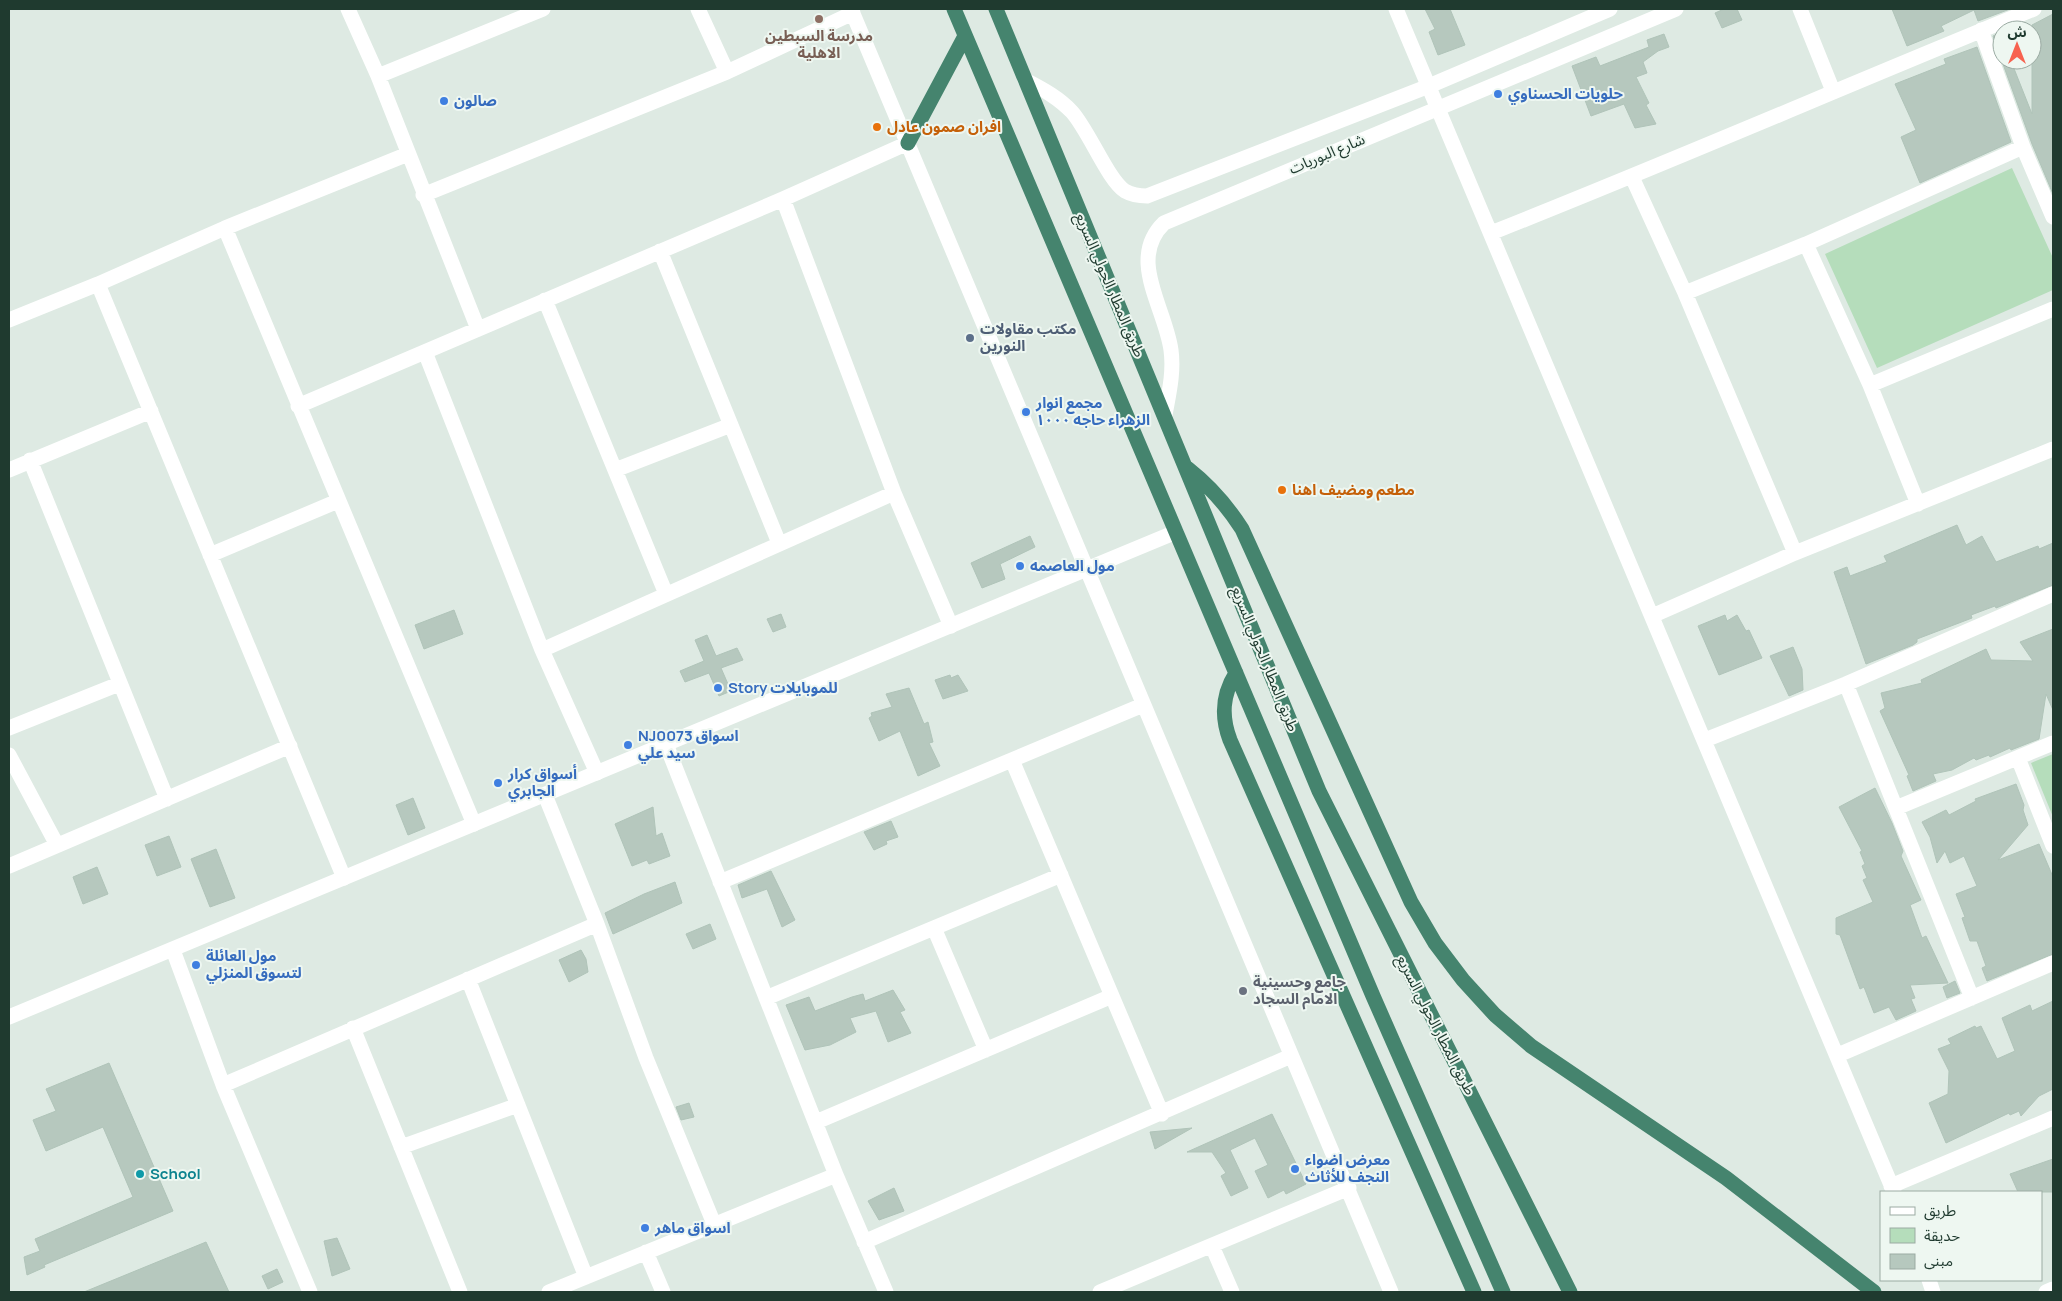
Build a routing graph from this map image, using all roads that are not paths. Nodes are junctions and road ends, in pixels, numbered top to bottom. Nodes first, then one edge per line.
1 (348, 9) edge
2 (543, 9) edge
3 (698, 9) edge
4 (954, 9) edge
5 (996, 9) edge
6 (1396, 9) edge
7 (1610, 9) edge
8 (1676, 9) edge
9 (1800, 9) edge
10 (2034, 9) edge
11 (852, 11) edge
12 (1981, 30) junction
13 (965, 36) junction
14 (727, 72) junction
15 (378, 76) junction
16 (1024, 80) junction
17 (1429, 86) junction
18 (1833, 91) junction
19 (1438, 108) junction
20 (908, 143) junction
21 (2023, 147) junction
22 (408, 154) junction
23 (1632, 177) junction
24 (423, 194) junction
25 (783, 199) junction
26 (2053, 216) edge
27 (225, 228) junction
28 (1491, 233) junction
29 (1806, 244) junction
30 (660, 251) junction
31 (98, 284) junction
32 (1685, 293) junction
33 (545, 300) junction
34 (2053, 309) edge
35 (9, 320) edge
36 (478, 329) junction
37 (425, 352) junction
38 (1870, 385) junction
39 (298, 406) junction
40 (151, 411) junction
41 (1164, 415) junction
42 (730, 425) junction
43 (2053, 449) edge
44 (30, 460) junction
45 (1187, 468) junction
46 (9, 470) edge
47 (615, 470) junction
48 (894, 493) junction
49 (338, 501) junction
50 (1918, 504) junction
51 (1176, 532) junction
52 (779, 543) junction
53 (1795, 553) junction
54 (210, 555) junction
55 (1085, 568) junction
56 (666, 594) junction
57 (2053, 594) edge
58 (1652, 616) junction
59 (951, 626) junction
60 (542, 650) junction
61 (1236, 673) junction
62 (119, 684) junction
63 (1846, 684) junction
64 (1143, 705) junction
65 (9, 728) edge
66 (1705, 740) junction
67 (2053, 743) edge
68 (666, 744) junction
69 (290, 746) junction
70 (9, 755) edge
71 (2018, 758) junction
72 (1012, 760) junction
73 (597, 773) junction
74 (545, 795) junction
75 (167, 799) junction
76 (1896, 808) junction
77 (474, 824) junction
78 (57, 845) junction
79 (2053, 846) edge
80 (9, 866) edge
81 (1061, 875) junction
82 (344, 878) junction
83 (720, 882) junction
84 (597, 924) junction
85 (934, 928) junction
86 (172, 950) junction
87 (2053, 963) edge
88 (468, 979) junction
89 (1112, 996) junction
90 (766, 998) junction
91 (1972, 998) junction
92 (9, 1017) edge
93 (353, 1028) junction
94 (986, 1050) junction
95 (1838, 1055) junction
96 (1292, 1056) junction
97 (223, 1085) junction
98 (518, 1105) junction
99 (1162, 1114) junction
100 (2053, 1118) edge
101 (816, 1122) junction
102 (401, 1147) junction
103 (836, 1175) junction
104 (1349, 1188) junction
105 (1893, 1189) edge
106 (714, 1224) junction
107 (864, 1242) junction
108 (1212, 1246) junction
109 (646, 1252) junction
110 (586, 1277) junction
111 (2053, 1289) edge
112 (310, 1292) edge
113 (460, 1292) edge
114 (549, 1292) edge
115 (663, 1292) edge
116 (886, 1292) edge
117 (1100, 1292) edge
118 (1232, 1292) edge
119 (1391, 1292) edge
120 (1474, 1292) edge
121 (1504, 1292) edge
122 (1570, 1292) edge
123 (1874, 1292) edge
124 (2046, 1292) edge

1 - 15 street
2 - 15 street
3 - 14 street
4 - 13 highway, طريق المطار الحولي السريع
5 - 16 highway, طريق المطار الحولي السريع
6 - 17 street
7 - 17 street, شارع البوريات
8 - 19 street, شارع البوريات
9 - 18 street
10 - 12 street
11 - 14 street
11 - 20 street
12 - 18 street
12 - 21 street
13 - 20 highway
13 - 51 highway, طريق المطار الحولي السريع
14 - 24 street
15 - 22 street
16 - 17 street, شارع البوريات
16 - 41 highway, طريق المطار الحولي السريع
17 - 19 street
18 - 23 street
19 - 28 street
19 - 41 street, شارع البوريات
20 - 25 street
20 - 55 street
21 - 26 street
21 - 29 street
22 - 24 street
22 - 27 street
23 - 28 street
23 - 32 street
24 - 36 street
25 - 30 street
25 - 48 street
27 - 31 street
27 - 39 street
28 - 58 street
29 - 32 street
29 - 38 street
30 - 33 street
30 - 42 street
31 - 35 street
31 - 40 street
32 - 53 street
33 - 36 street
33 - 47 street
34 - 38 street
36 - 37 street
37 - 39 street
37 - 60 street
38 - 50 street
39 - 49 street
40 - 44 street
40 - 54 street
41 - 45 highway, طريق المطار الحولي السريع
42 - 47 street
42 - 52 street
43 - 50 street
44 - 46 street
44 - 62 street
45 - 122 highway, طريق المطار الحولي السريع
45 - 123 highway
47 - 56 street
48 - 52 street
48 - 59 street
49 - 54 street
49 - 77 street
50 - 53 street
51 - 55 street
51 - 61 highway, طريق المطار الحولي السريع
52 - 56 street
53 - 58 street
54 - 69 street
55 - 59 street
55 - 64 street
56 - 60 street
57 - 63 street
58 - 66 street
59 - 68 street
60 - 73 street
61 - 120 highway
61 - 121 highway, طريق المطار الحولي السريع
62 - 65 street
62 - 75 street
63 - 66 street
63 - 76 street
64 - 72 street
64 - 96 street
66 - 95 street
67 - 71 street
68 - 73 street
68 - 83 street
69 - 75 street
69 - 82 street
70 - 78 street
71 - 76 street
71 - 79 street
72 - 81 street
72 - 83 street
73 - 74 street
74 - 77 street
74 - 84 street
75 - 78 street
76 - 91 street
77 - 82 street
78 - 80 street
81 - 85 street
81 - 89 street
82 - 86 street
83 - 90 street
84 - 88 street
84 - 106 street
85 - 90 street
85 - 94 street
86 - 92 street
86 - 97 street
87 - 91 street
88 - 93 street
88 - 98 street
89 - 94 street
89 - 99 street
90 - 101 street
91 - 95 street
93 - 97 street
93 - 102 street
94 - 101 street
95 - 105 street
96 - 99 street
96 - 104 street
97 - 112 street
98 - 102 street
98 - 110 street
99 - 107 street
100 - 105 street
101 - 103 street
102 - 113 street
103 - 106 street
103 - 107 street
104 - 108 street
104 - 119 street
106 - 109 street
107 - 116 street
108 - 117 street
108 - 118 street
109 - 110 street
109 - 115 street
110 - 114 street
111 - 124 street

